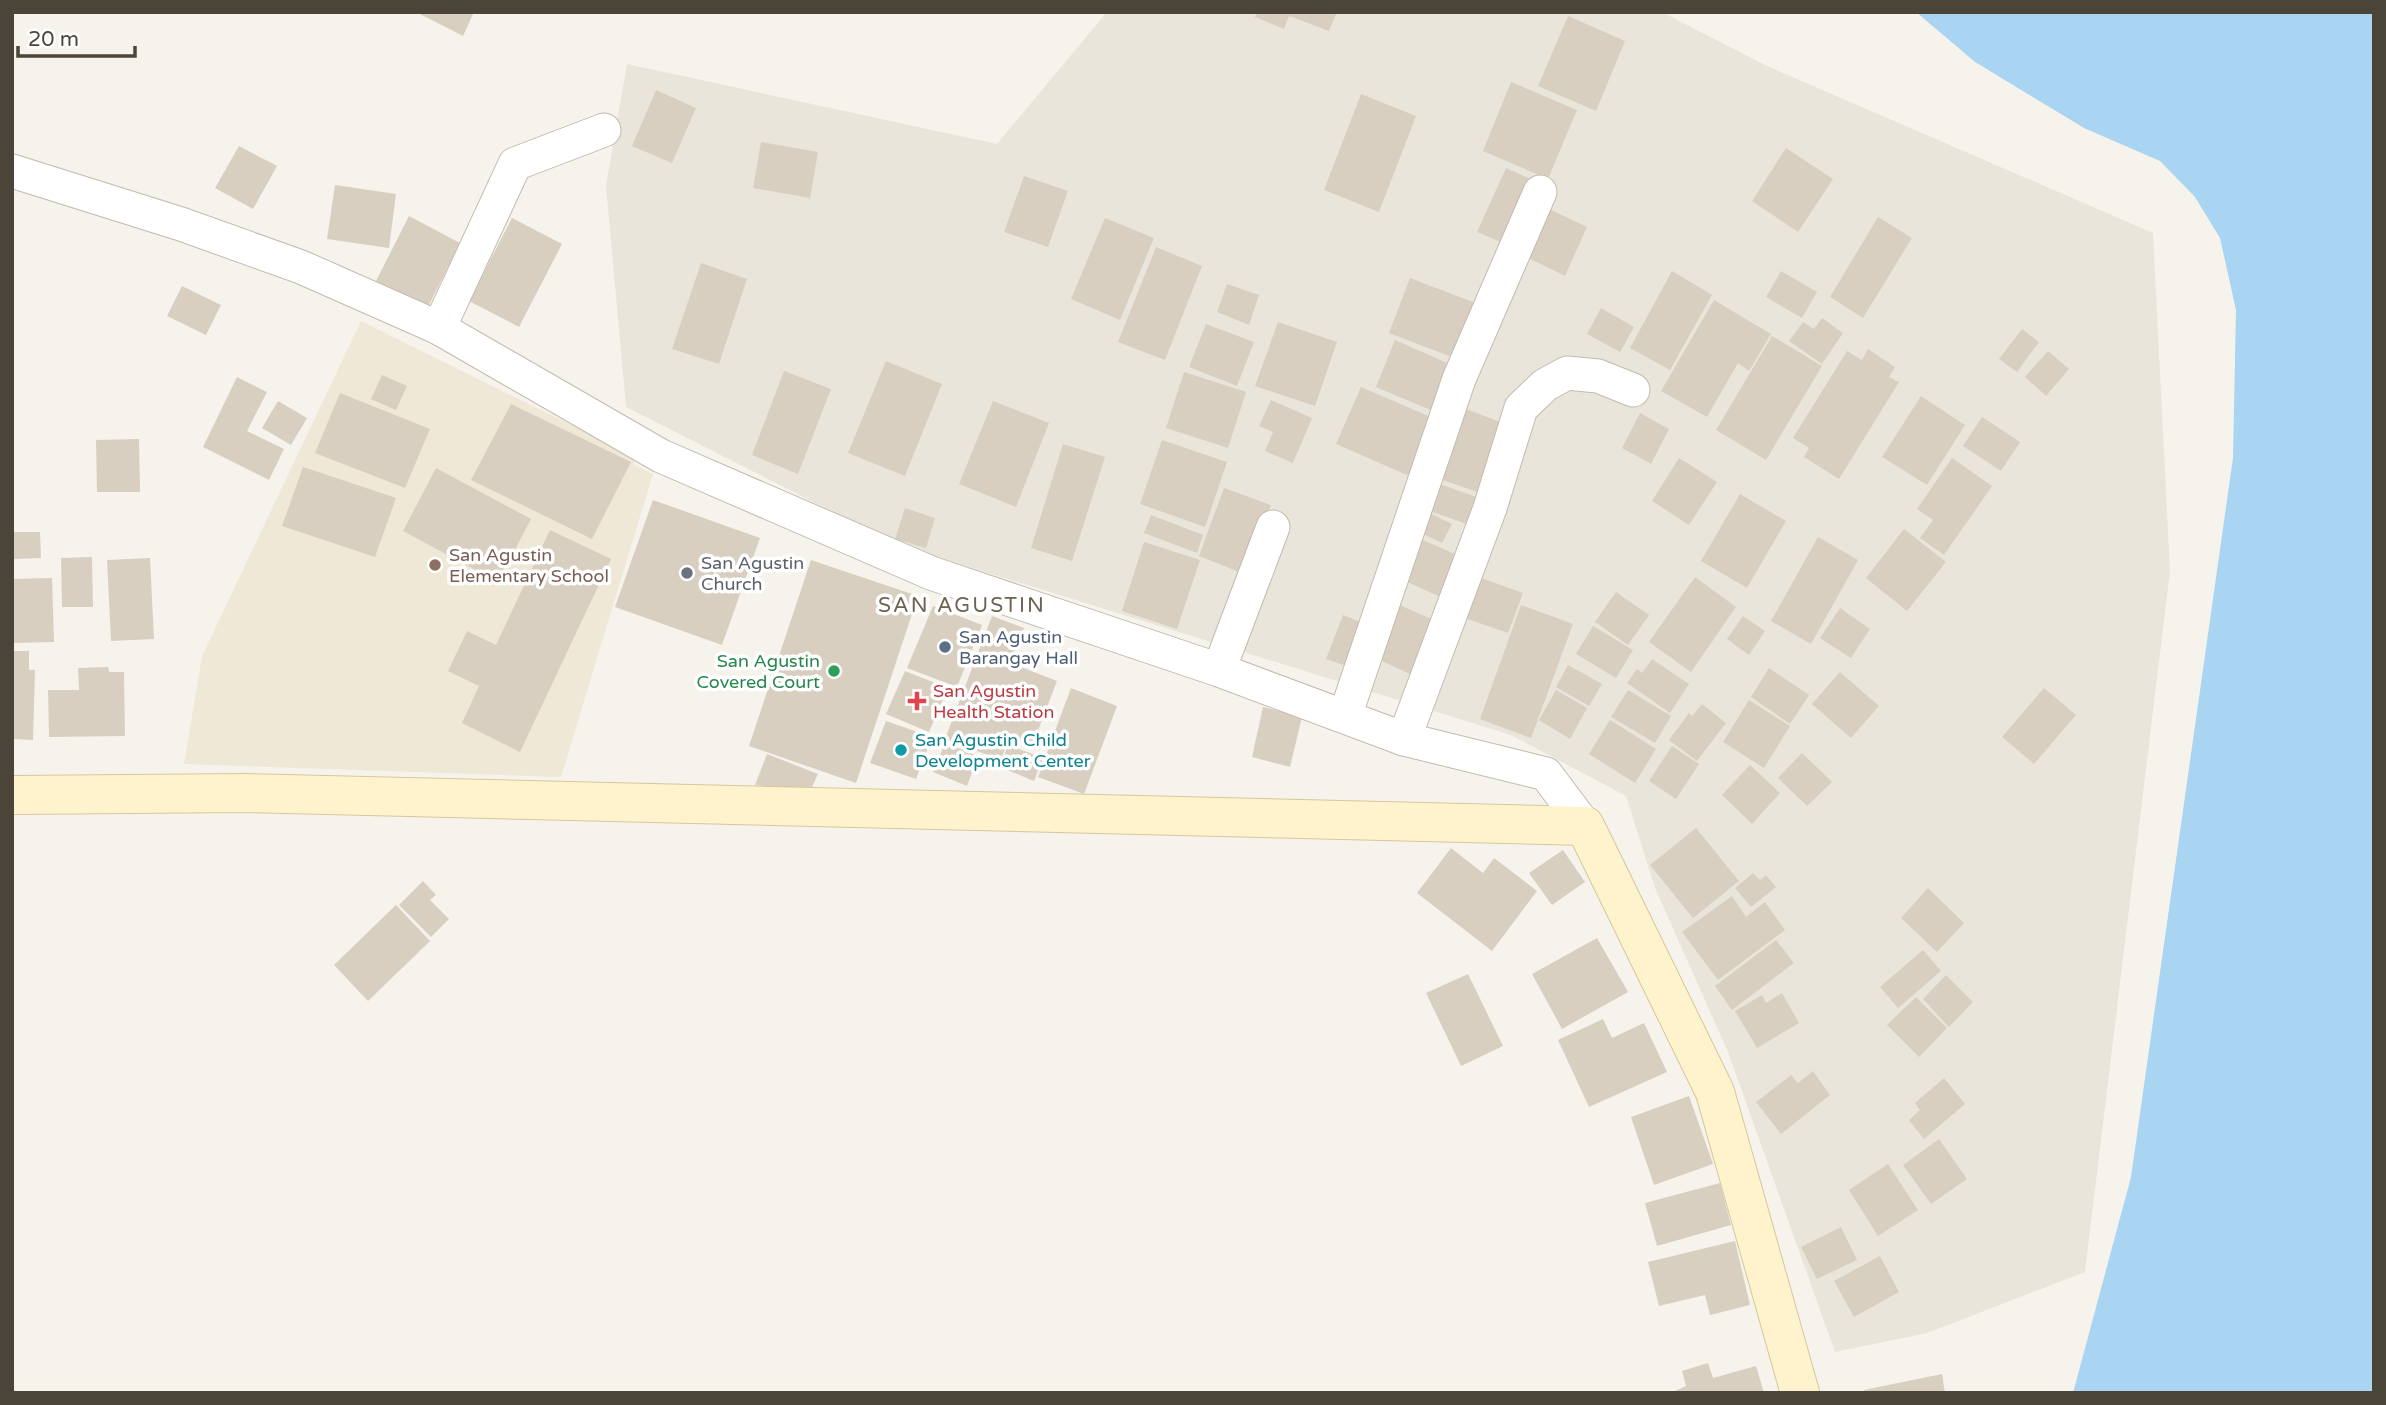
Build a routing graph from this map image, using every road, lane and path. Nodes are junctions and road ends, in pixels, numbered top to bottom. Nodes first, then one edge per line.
1 (604, 130) dead end
2 (12, 172) edge
3 (1540, 192) dead end
4 (439, 328) junction
5 (1633, 390) dead end
6 (1273, 527) dead end
7 (1219, 670) junction
8 (1345, 716) junction
9 (1404, 739) junction
10 (12, 795) edge
11 (1585, 826) junction
12 (1800, 1393) edge

1 - 4 street
2 - 4 street
3 - 8 street
4 - 7 street
5 - 9 street
6 - 7 street
7 - 8 street
8 - 9 street
9 - 11 street
10 - 11 main road
11 - 12 main road

